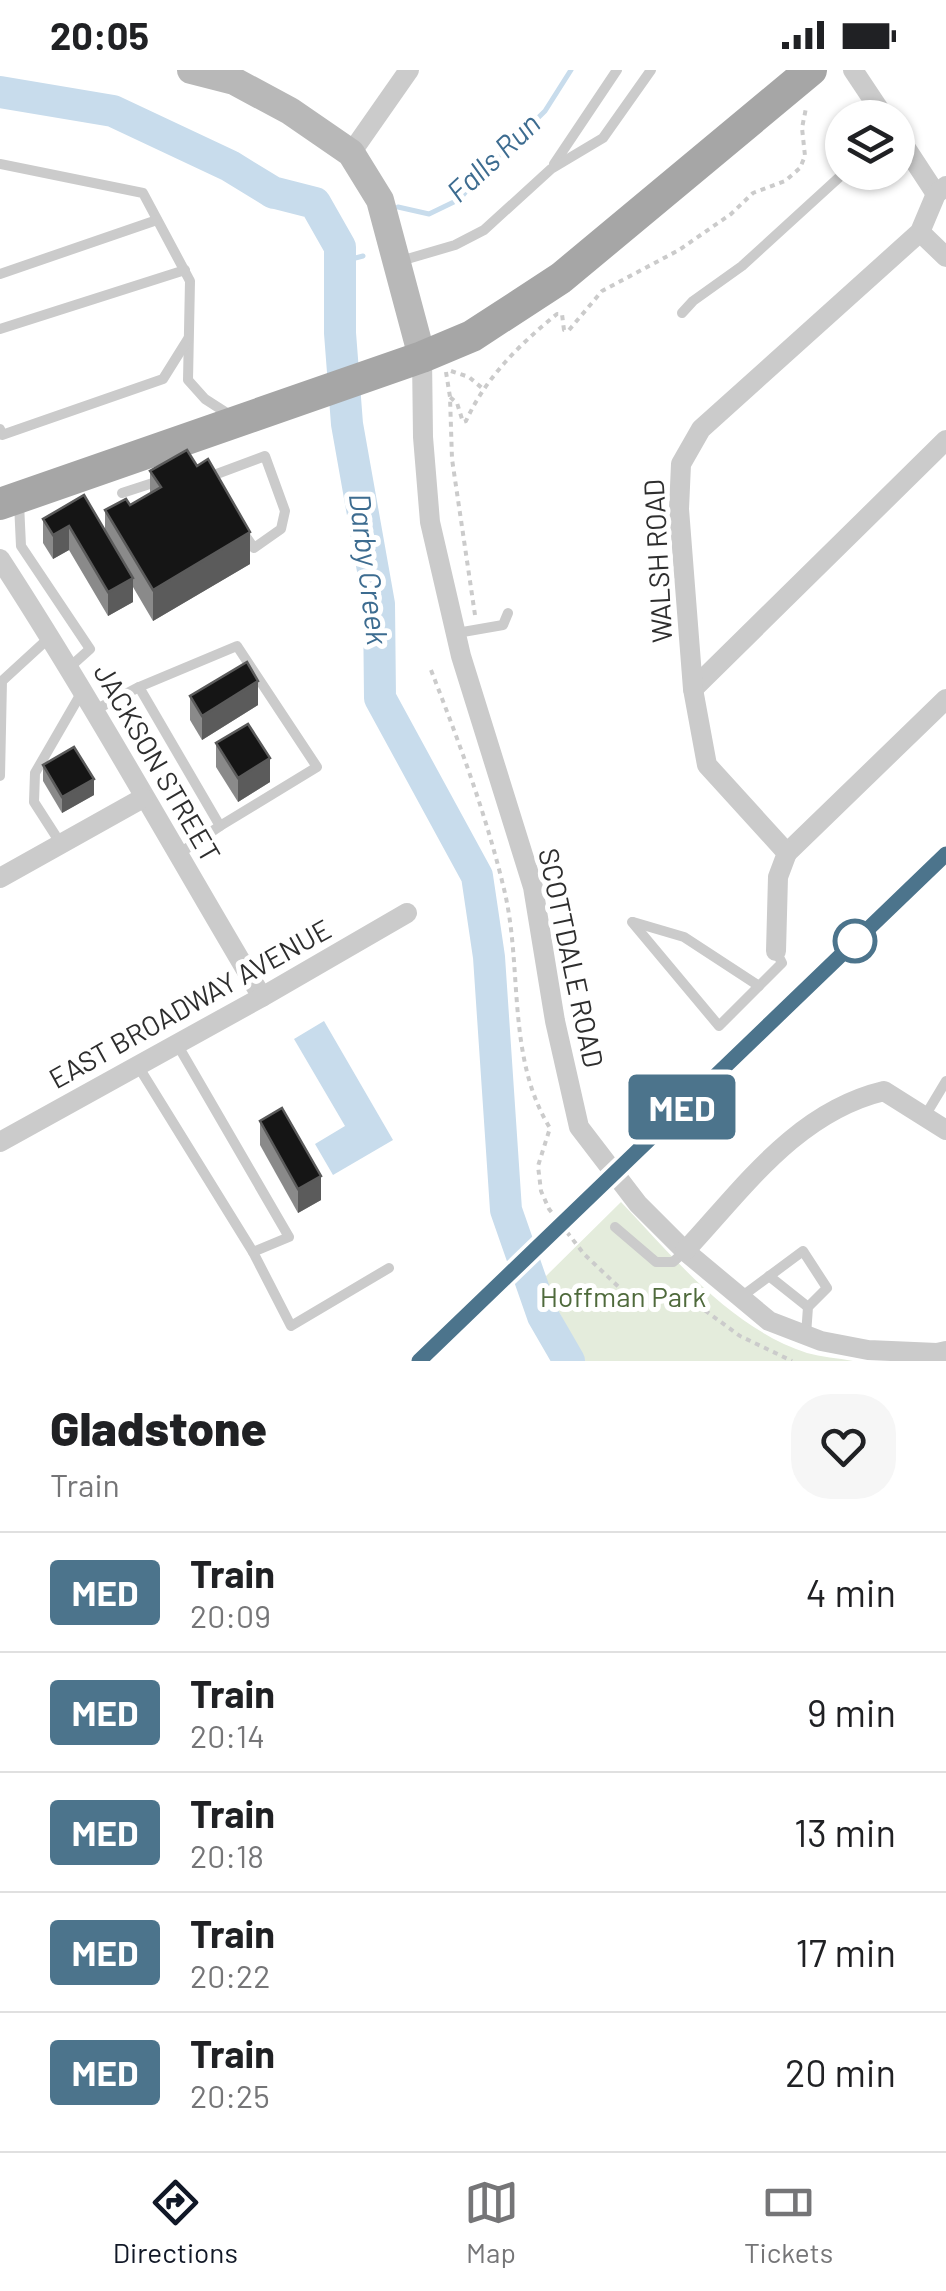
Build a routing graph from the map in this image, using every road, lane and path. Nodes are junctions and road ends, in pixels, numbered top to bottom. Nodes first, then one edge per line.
1 (192, 70) edge
2 (409, 70) edge
3 (617, 70) edge
4 (651, 70) edge
5 (811, 70) edge
6 (854, 70) edge
7 (873, 100) edge
8 (805, 109) dead end
9 (351, 153) junction
10 (915, 157) edge
11 (0, 164) edge
12 (551, 170) junction
13 (826, 190) edge
14 (941, 190) edge
15 (157, 220) junction
16 (920, 232) junction
17 (946, 257) edge
18 (396, 262) junction
19 (184, 270) junction
20 (0, 274) edge
21 (682, 313) dead end
22 (0, 329) edge
23 (189, 337) junction
24 (410, 360) junction
25 (483, 388) junction
26 (450, 397) junction
27 (238, 420) junction
28 (0, 429) edge
29 (946, 440) edge
30 (179, 475) edge
31 (116, 479) junction
32 (214, 492) edge
33 (9, 500) edge
34 (130, 511) edge
35 (234, 520) edge
36 (0, 560) edge
37 (508, 613) dead end
38 (478, 630) junction
39 (456, 634) junction
40 (50, 636) junction
41 (70, 666) junction
42 (139, 688) junction
43 (83, 689) junction
44 (693, 689) junction
45 (946, 699) edge
46 (95, 710) junction
47 (0, 776) edge
48 (143, 798) junction
49 (220, 826) junction
50 (60, 844) junction
51 (787, 852) junction
52 (177, 855) junction
53 (0, 878) edge
54 (407, 913) dead end
55 (858, 931) dead end
56 (871, 945) dead end
57 (776, 951) joint
58 (759, 986) junction
59 (262, 997) junction
60 (177, 1044) junction
61 (138, 1066) junction
62 (946, 1081) edge
63 (925, 1116) junction
64 (946, 1130) edge
65 (0, 1142) edge
66 (615, 1227) dead end
67 (685, 1251) junction
68 (253, 1252) junction
69 (389, 1268) dead end
70 (769, 1276) junction
71 (740, 1298) junction
72 (808, 1307) junction
73 (806, 1335) junction
74 (946, 1351) edge

1 - 9 street
2 - 9 street
3 - 12 lane
4 - 12 lane
5 - 24 main road
6 - 7 street
8 - 25 path
9 - 18 street
10 - 14 street
11 - 15 lane
12 - 18 lane
13 - 21 lane
14 - 16 street, WALSH ROAD
15 - 19 lane
15 - 20 lane
16 - 17 street
16 - 44 street, WALSH ROAD
18 - 24 street
19 - 22 lane
19 - 23 lane
23 - 27 lane
23 - 28 lane
24 - 27 main road
24 - 39 street, SCOTTDALE ROAD
25 - 26 path
25 - 26 path
26 - 38 path
27 - 31 main road
29 - 44 street
30 - 31 lane
31 - 33 main road
31 - 34 lane
32 - 35 lane
33 - 41 lane
36 - 40 street, JACKSON STREET
37 - 38 lane
38 - 39 lane
39 - 67 street, SCOTTDALE ROAD
40 - 41 street, JACKSON STREET
40 - 47 lane
41 - 43 street, JACKSON STREET
42 - 46 lane
42 - 49 lane
42 - 49 lane
43 - 46 street, JACKSON STREET
43 - 50 lane
44 - 51 street, WALSH ROAD
45 - 51 street
46 - 48 street, JACKSON STREET
48 - 50 street
48 - 52 street, JACKSON STREET
49 - 52 lane
50 - 53 street
51 - 57 street
52 - 59 street, JACKSON STREET
54 - 59 street, EAST BROADWAY AVENUE
55 - 56 path
57 - 58 lane
58 - 58 lane
59 - 60 street, EAST BROADWAY AVENUE
60 - 61 street, EAST BROADWAY AVENUE
60 - 68 lane
61 - 65 street, EAST BROADWAY AVENUE
61 - 68 lane
62 - 63 lane
63 - 64 street
63 - 67 street
66 - 67 lane
67 - 71 street, SCOTTDALE ROAD
68 - 69 lane
70 - 71 lane
70 - 72 lane
70 - 72 lane
71 - 73 street, SCOTTDALE ROAD
72 - 73 lane
73 - 74 street, SCOTTDALE ROAD

